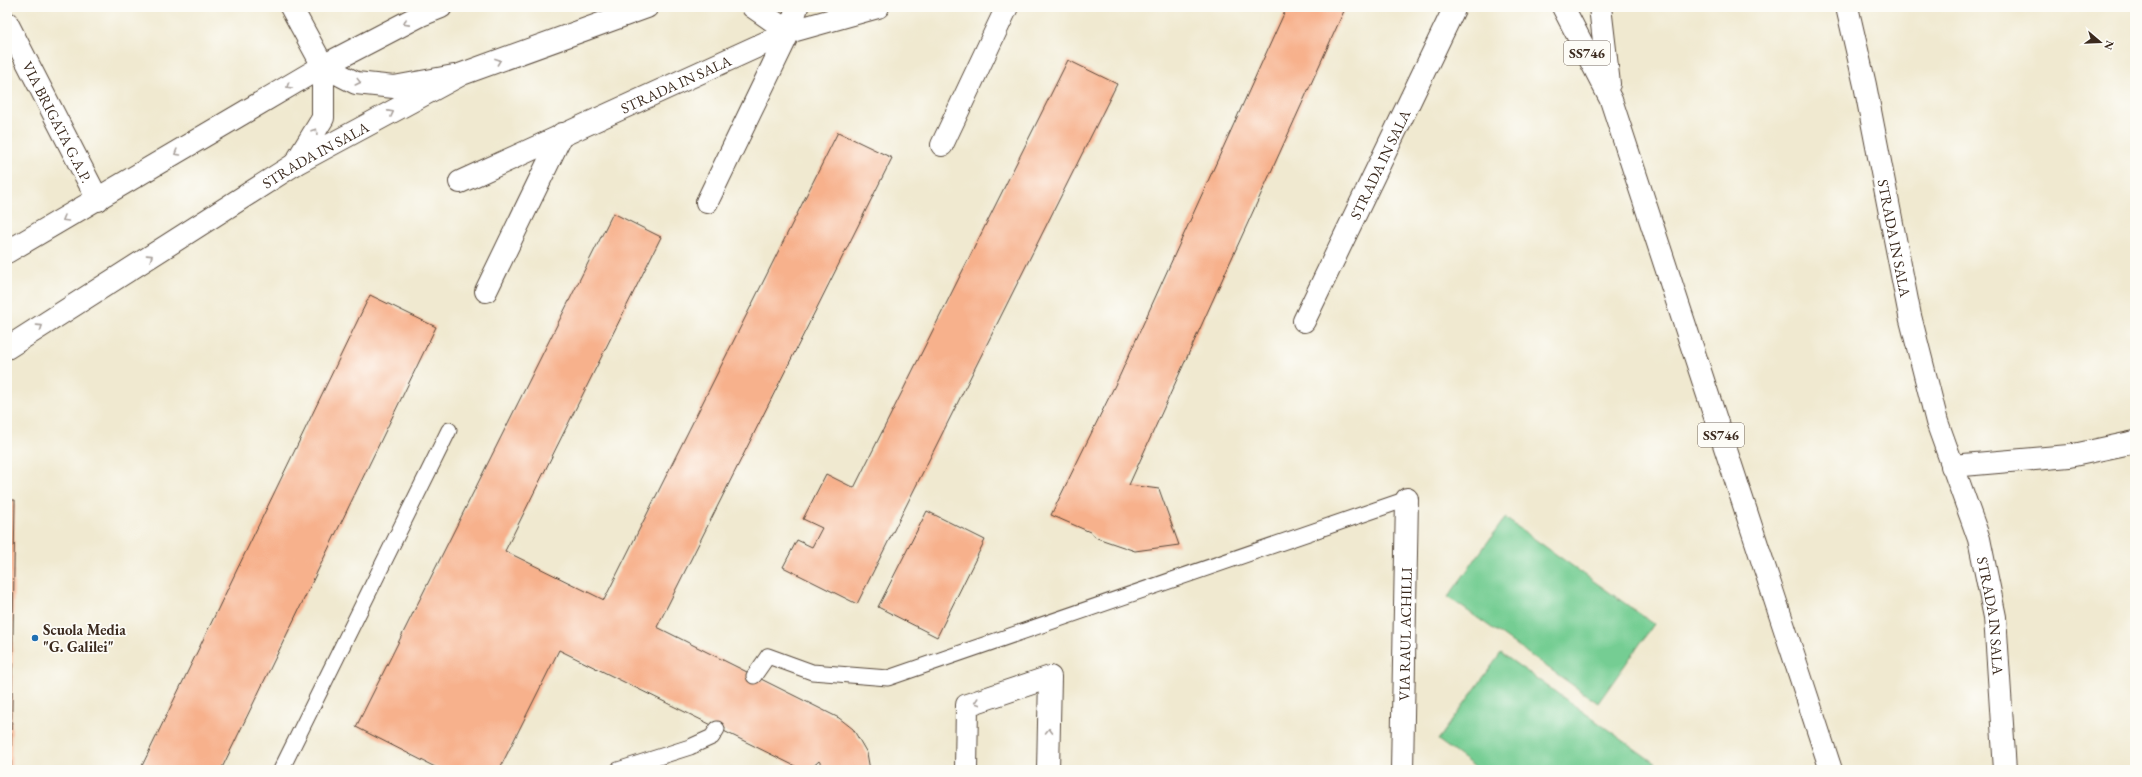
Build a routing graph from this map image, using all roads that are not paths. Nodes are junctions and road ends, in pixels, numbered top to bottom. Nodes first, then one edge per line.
1 (291, 7) edge
2 (441, 7) edge
3 (647, 7) edge
4 (752, 7) edge
5 (797, 7) edge
6 (878, 7) edge
7 (1007, 7) edge
8 (1455, 7) edge
9 (1564, 7) edge
10 (1600, 7) edge
11 (1846, 7) edge
12 (7, 23) edge
13 (789, 32) junction
14 (323, 66) junction
15 (462, 74) junction
16 (1611, 100) junction
17 (562, 134) junction
18 (942, 145) dead end
19 (295, 164) junction
20 (460, 182) dead end
21 (98, 200) junction
22 (707, 202) dead end
23 (7, 252) edge
24 (486, 292) dead end
25 (1304, 321) dead end
26 (7, 348) edge
27 (449, 430) dead end
28 (2135, 442) edge
29 (1952, 466) junction
30 (1407, 499) joint
31 (754, 676) dead end
32 (717, 729) dead end
33 (281, 770) edge
34 (618, 770) edge
35 (966, 770) edge
36 (1048, 770) edge
37 (1402, 770) edge
38 (1831, 770) edge
39 (2005, 770) edge

1 - 14 street
2 -> 14 street
15 -> 3 street, STRADA IN SALA
4 - 13 street
5 - 13 street
6 - 13 street, STRADA IN SALA
7 - 18 street
8 - 25 street, STRADA IN SALA
9 - 16 street, SS746
10 - 16 street, SS746
11 - 29 street, STRADA IN SALA
12 - 21 street, VIA BRIGATA G.A.P.
13 - 17 street, STRADA IN SALA
13 - 22 street
14 -> 15 street
19 -> 14 street
14 -> 21 street
19 -> 15 street, STRADA IN SALA
16 - 38 street, SS746
17 - 20 street, STRADA IN SALA
17 - 24 street
26 -> 19 street, STRADA IN SALA
21 -> 23 street
27 - 33 lane
28 - 29 street
29 - 39 street, STRADA IN SALA
30 - 31 lane
30 - 37 street, VIA RAUL ACHILLI
32 - 34 lane
36 -> 35 street

